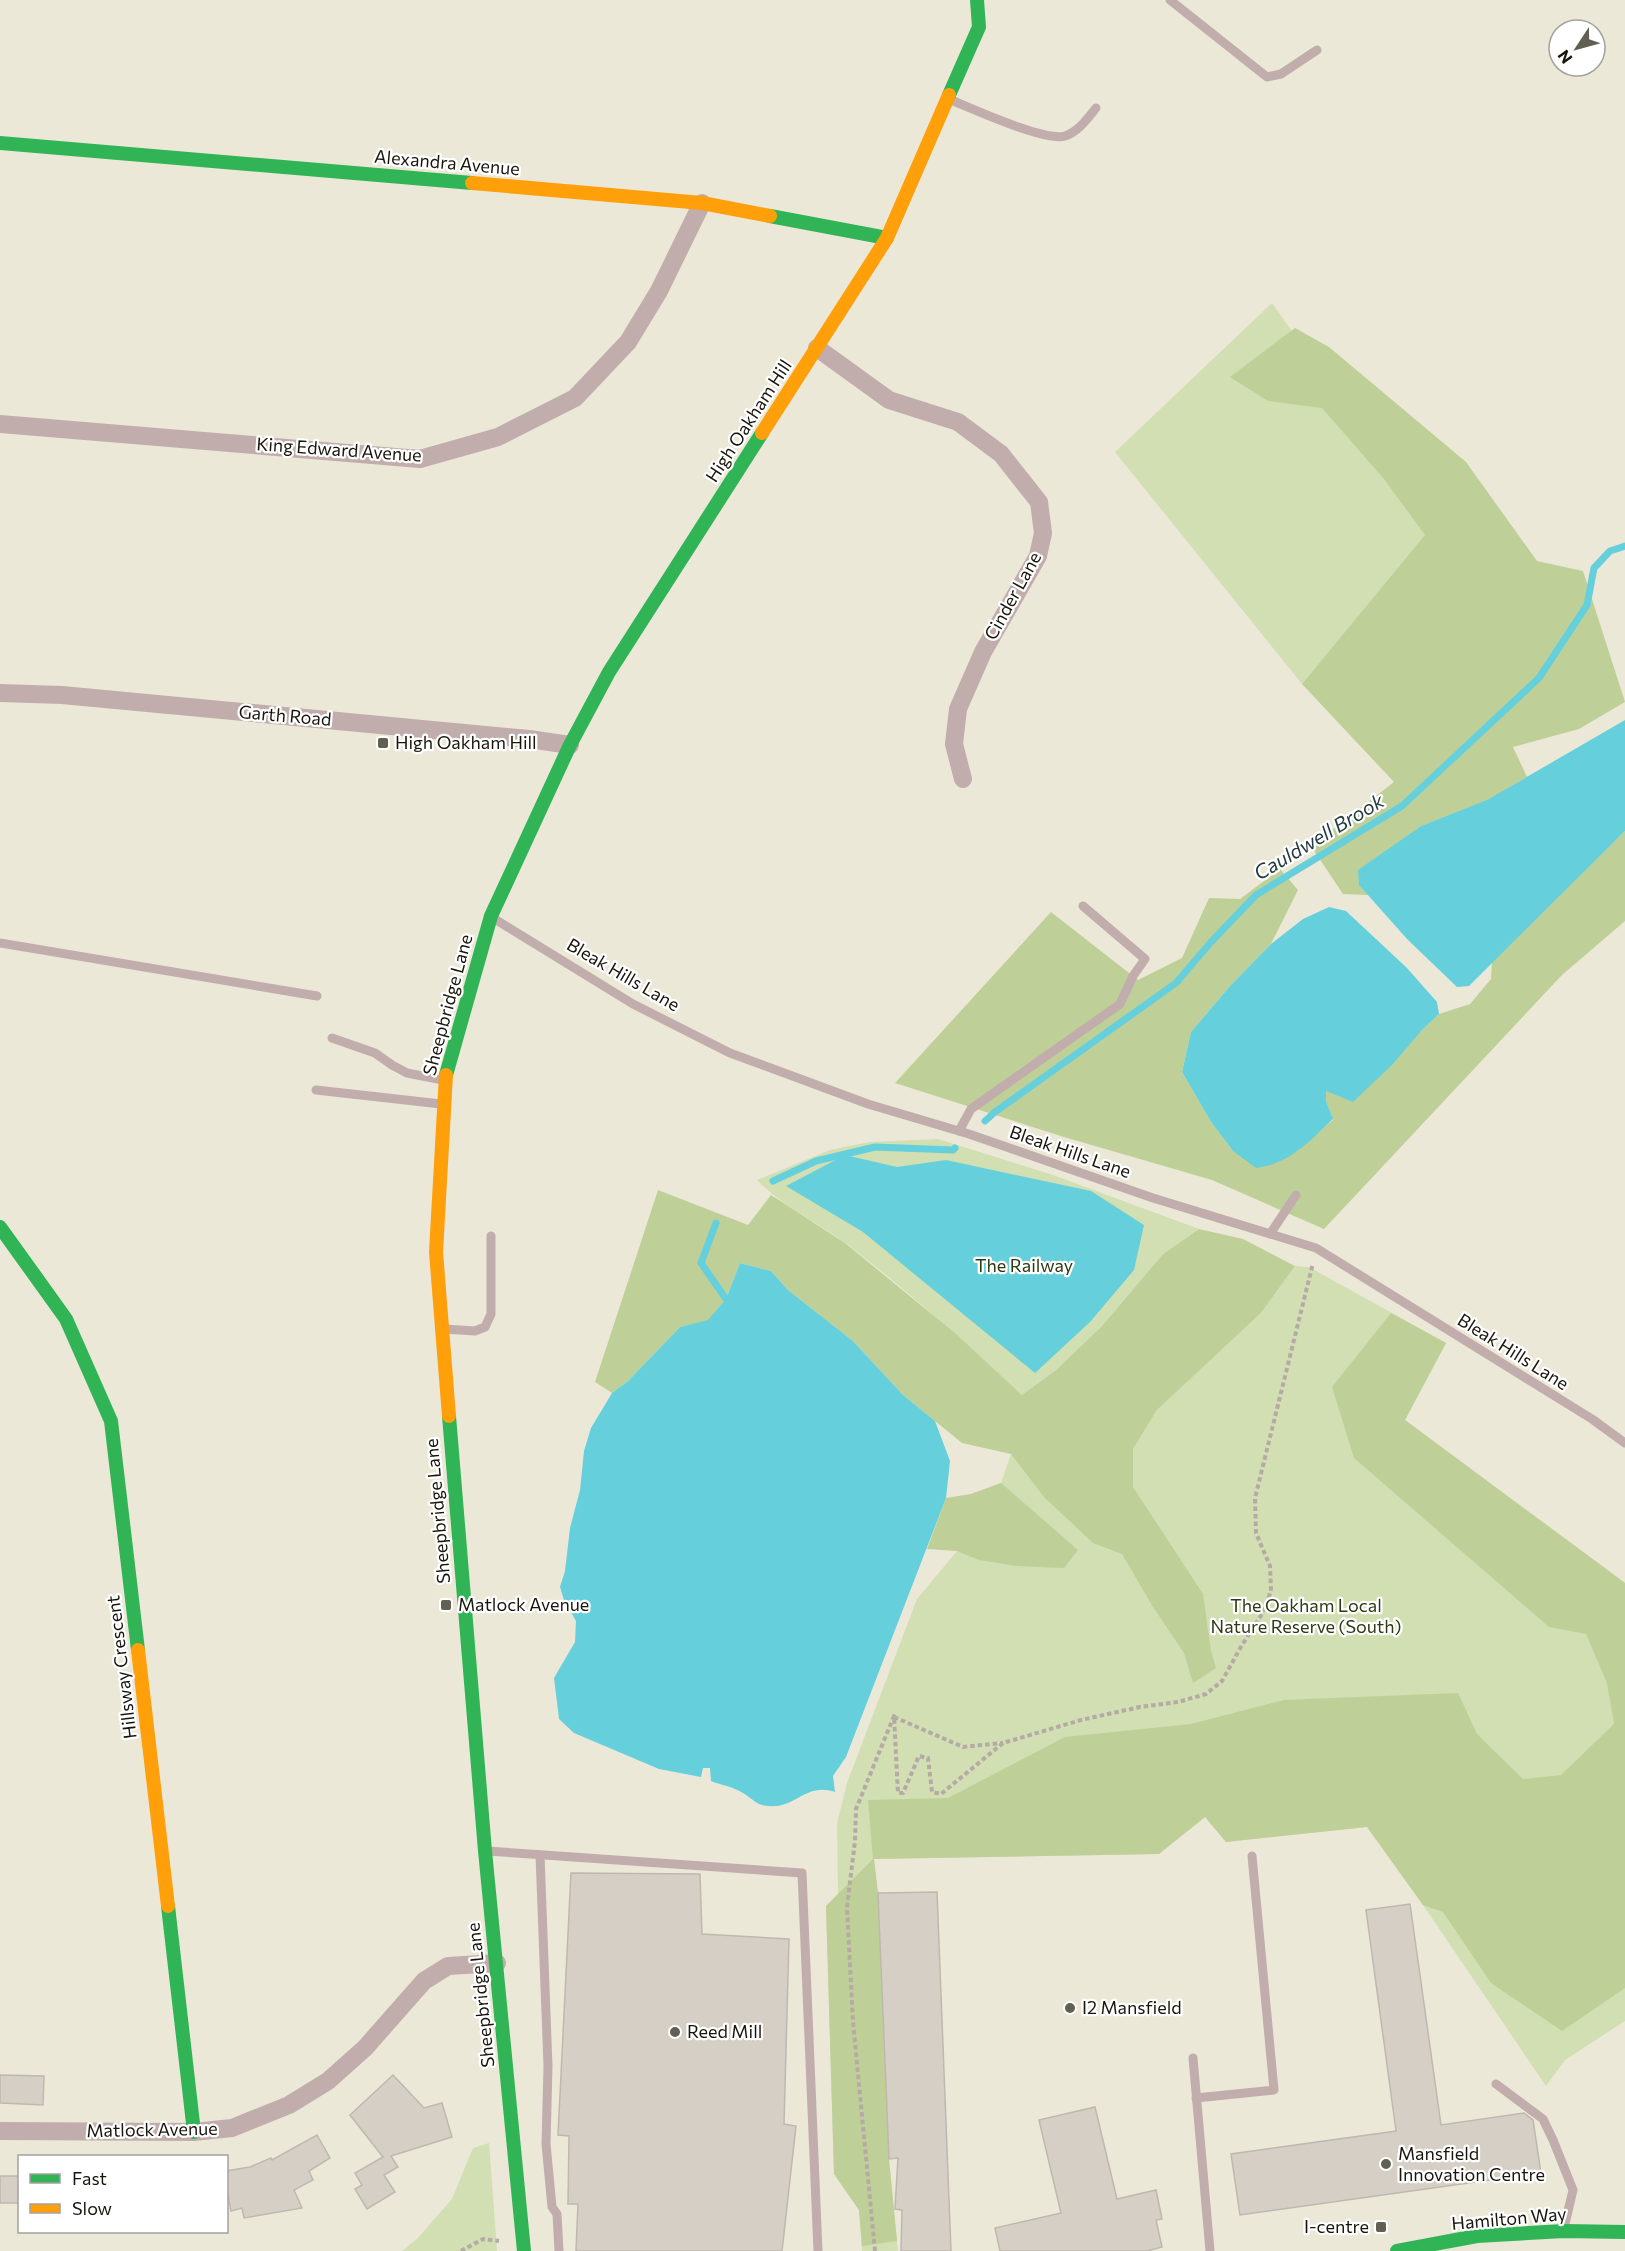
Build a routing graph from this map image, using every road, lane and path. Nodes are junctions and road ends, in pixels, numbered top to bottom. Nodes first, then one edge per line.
1 (977, 0) edge
2 (1170, 0) edge
3 (1317, 50) dead end
4 (948, 99) junction
5 (1096, 108) dead end
6 (0, 142) edge
7 (702, 203) junction
8 (887, 237) junction
9 (817, 348) junction
10 (0, 424) edge
11 (0, 693) edge
12 (570, 746) junction
13 (963, 779) dead end
14 (1083, 906) dead end
15 (491, 916) junction
16 (0, 943) edge
17 (317, 996) dead end
18 (332, 1038) dead end
19 (445, 1080) junction
20 (316, 1090) dead end
21 (444, 1104) junction
22 (959, 1131) junction
23 (1296, 1196) dead end
24 (1, 1231) edge
25 (1270, 1234) junction
26 (491, 1236) dead end
27 (1316, 1248) junction
28 (442, 1329) junction
29 (1625, 1443) edge
30 (894, 1716) junction
31 (1003, 1743) junction
32 (485, 1851) junction
33 (540, 1855) junction
34 (1252, 1856) dead end
35 (497, 1963) junction
36 (1193, 2058) dead end
37 (1496, 2084) dead end
38 (1197, 2098) junction
39 (0, 2131) edge
40 (194, 2132) junction
41 (1564, 2231) junction
42 (1625, 2232) edge
43 (524, 2247) edge
44 (1436, 2248) edge
45 (461, 2251) edge
46 (560, 2251) edge
47 (818, 2251) edge
48 (876, 2251) edge
49 (1210, 2251) edge
50 (1397, 2251) edge

1 - 4 street, High Oakham Hill
2 - 3 lane
4 - 5 lane
4 - 8 street, High Oakham Hill
6 - 7 street, Alexandra Avenue
7 - 8 street, Alexandra Avenue
7 - 10 street, King Edward Avenue
8 - 9 street, High Oakham Hill
9 - 12 street, High Oakham Hill
9 - 13 street, Cinder Lane
11 - 12 street, Garth Road
12 - 15 street, High Oakham Hill
14 - 22 lane
15 - 19 street, Sheepbridge Lane
15 - 22 lane, Bleak Hills Lane
16 - 17 lane
18 - 19 lane
19 - 21 street, Sheepbridge Lane
20 - 21 lane
21 - 28 street, Sheepbridge Lane
22 - 25 lane, Bleak Hills Lane
23 - 25 lane
24 - 40 street, Hillsway Crescent
25 - 27 lane, Bleak Hills Lane
26 - 28 lane
27 - 29 lane, Bleak Hills Lane
27 - 31 path
28 - 32 street, Sheepbridge Lane
30 - 31 path
30 - 31 path
30 - 48 path
32 - 33 lane
32 - 35 street, Sheepbridge Lane
33 - 46 lane
33 - 47 lane
34 - 38 lane
35 - 40 street, Matlock Avenue
35 - 43 street, Sheepbridge Lane
36 - 38 lane
37 - 41 lane
38 - 49 lane
39 - 40 street, Matlock Avenue
41 - 42 street, Hamilton Way
41 - 44 street, Hamilton Way
43 - 45 path
44 - 50 street, Hamilton Way

